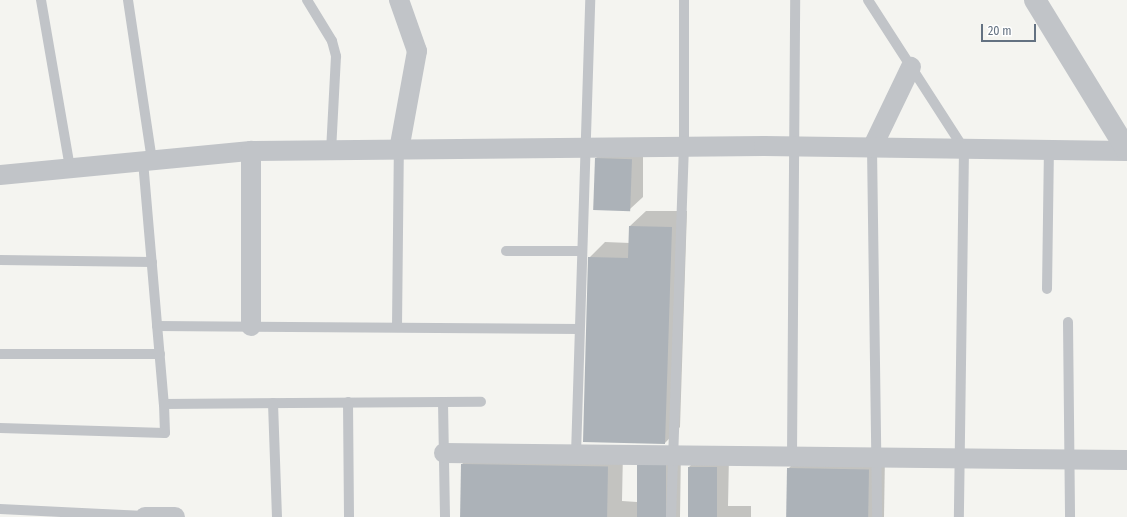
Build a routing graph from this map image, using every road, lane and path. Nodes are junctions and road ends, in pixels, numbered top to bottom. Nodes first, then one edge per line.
1 (41, 0) edge
2 (128, 0) edge
3 (307, 0) edge
4 (399, 0) edge
5 (590, 0) edge
6 (684, 0) edge
7 (795, 0) edge
8 (868, 0) edge
9 (1035, 0) edge
10 (911, 67) junction
11 (794, 146) junction
12 (684, 147) junction
13 (584, 148) junction
14 (872, 148) junction
15 (964, 149) junction
16 (331, 150) junction
17 (400, 150) junction
18 (1049, 150) junction
19 (251, 151) junction
20 (1127, 151) edge
21 (147, 161) junction
22 (70, 168) junction
23 (0, 175) edge
24 (506, 251) dead end
25 (581, 251) junction
26 (0, 260) edge
27 (152, 262) junction
28 (1048, 289) dead end
29 (1068, 322) dead end
30 (157, 326) junction
31 (251, 326) junction
32 (397, 327) junction
33 (579, 329) junction
34 (0, 354) edge
35 (160, 354) junction
36 (348, 402) junction
37 (443, 402) junction
38 (481, 402) dead end
39 (273, 403) junction
40 (164, 404) junction
41 (0, 428) edge
42 (444, 453) junction
43 (576, 454) junction
44 (672, 455) junction
45 (792, 456) junction
46 (877, 457) junction
47 (960, 458) junction
48 (1070, 459) junction
49 (1127, 460) edge
50 (0, 509) edge
51 (145, 517) edge
52 (175, 517) edge
53 (277, 517) edge
54 (349, 517) edge
55 (445, 517) edge
56 (670, 517) edge
57 (877, 517) edge
58 (959, 517) edge
59 (1070, 517) edge

1 - 22 lane
2 - 21 lane
3 - 16 lane
4 - 17 street
5 - 13 lane
6 - 12 lane
7 - 11 lane
8 - 10 lane
9 - 20 street
10 - 14 street
10 - 15 lane
11 - 12 street
11 - 14 street
11 - 45 lane
12 - 13 street
12 - 44 lane
13 - 17 street
13 - 25 lane
14 - 15 street
14 - 46 lane
15 - 18 street
15 - 47 lane
16 - 17 street
16 - 19 street
17 - 32 lane
18 - 20 street
18 - 28 lane
19 - 21 street
19 - 31 street
21 - 22 street
21 - 27 lane
22 - 23 street
24 - 25 lane
25 - 33 lane
26 - 27 lane
27 - 30 lane
29 - 48 lane
30 - 31 lane
30 - 35 lane
31 - 32 lane
32 - 33 lane
33 - 43 lane
34 - 35 lane
35 - 40 lane
36 - 37 lane
36 - 39 lane
36 - 54 lane
37 - 38 lane
37 - 42 lane
39 - 40 lane
39 - 53 lane
40 - 41 lane
42 - 43 street
42 - 55 lane
43 - 44 street
44 - 45 street
44 - 56 lane
45 - 46 street
46 - 47 street
46 - 57 lane
47 - 48 street
47 - 58 lane
48 - 49 street
48 - 59 lane
50 - 51 lane
51 - 52 street

